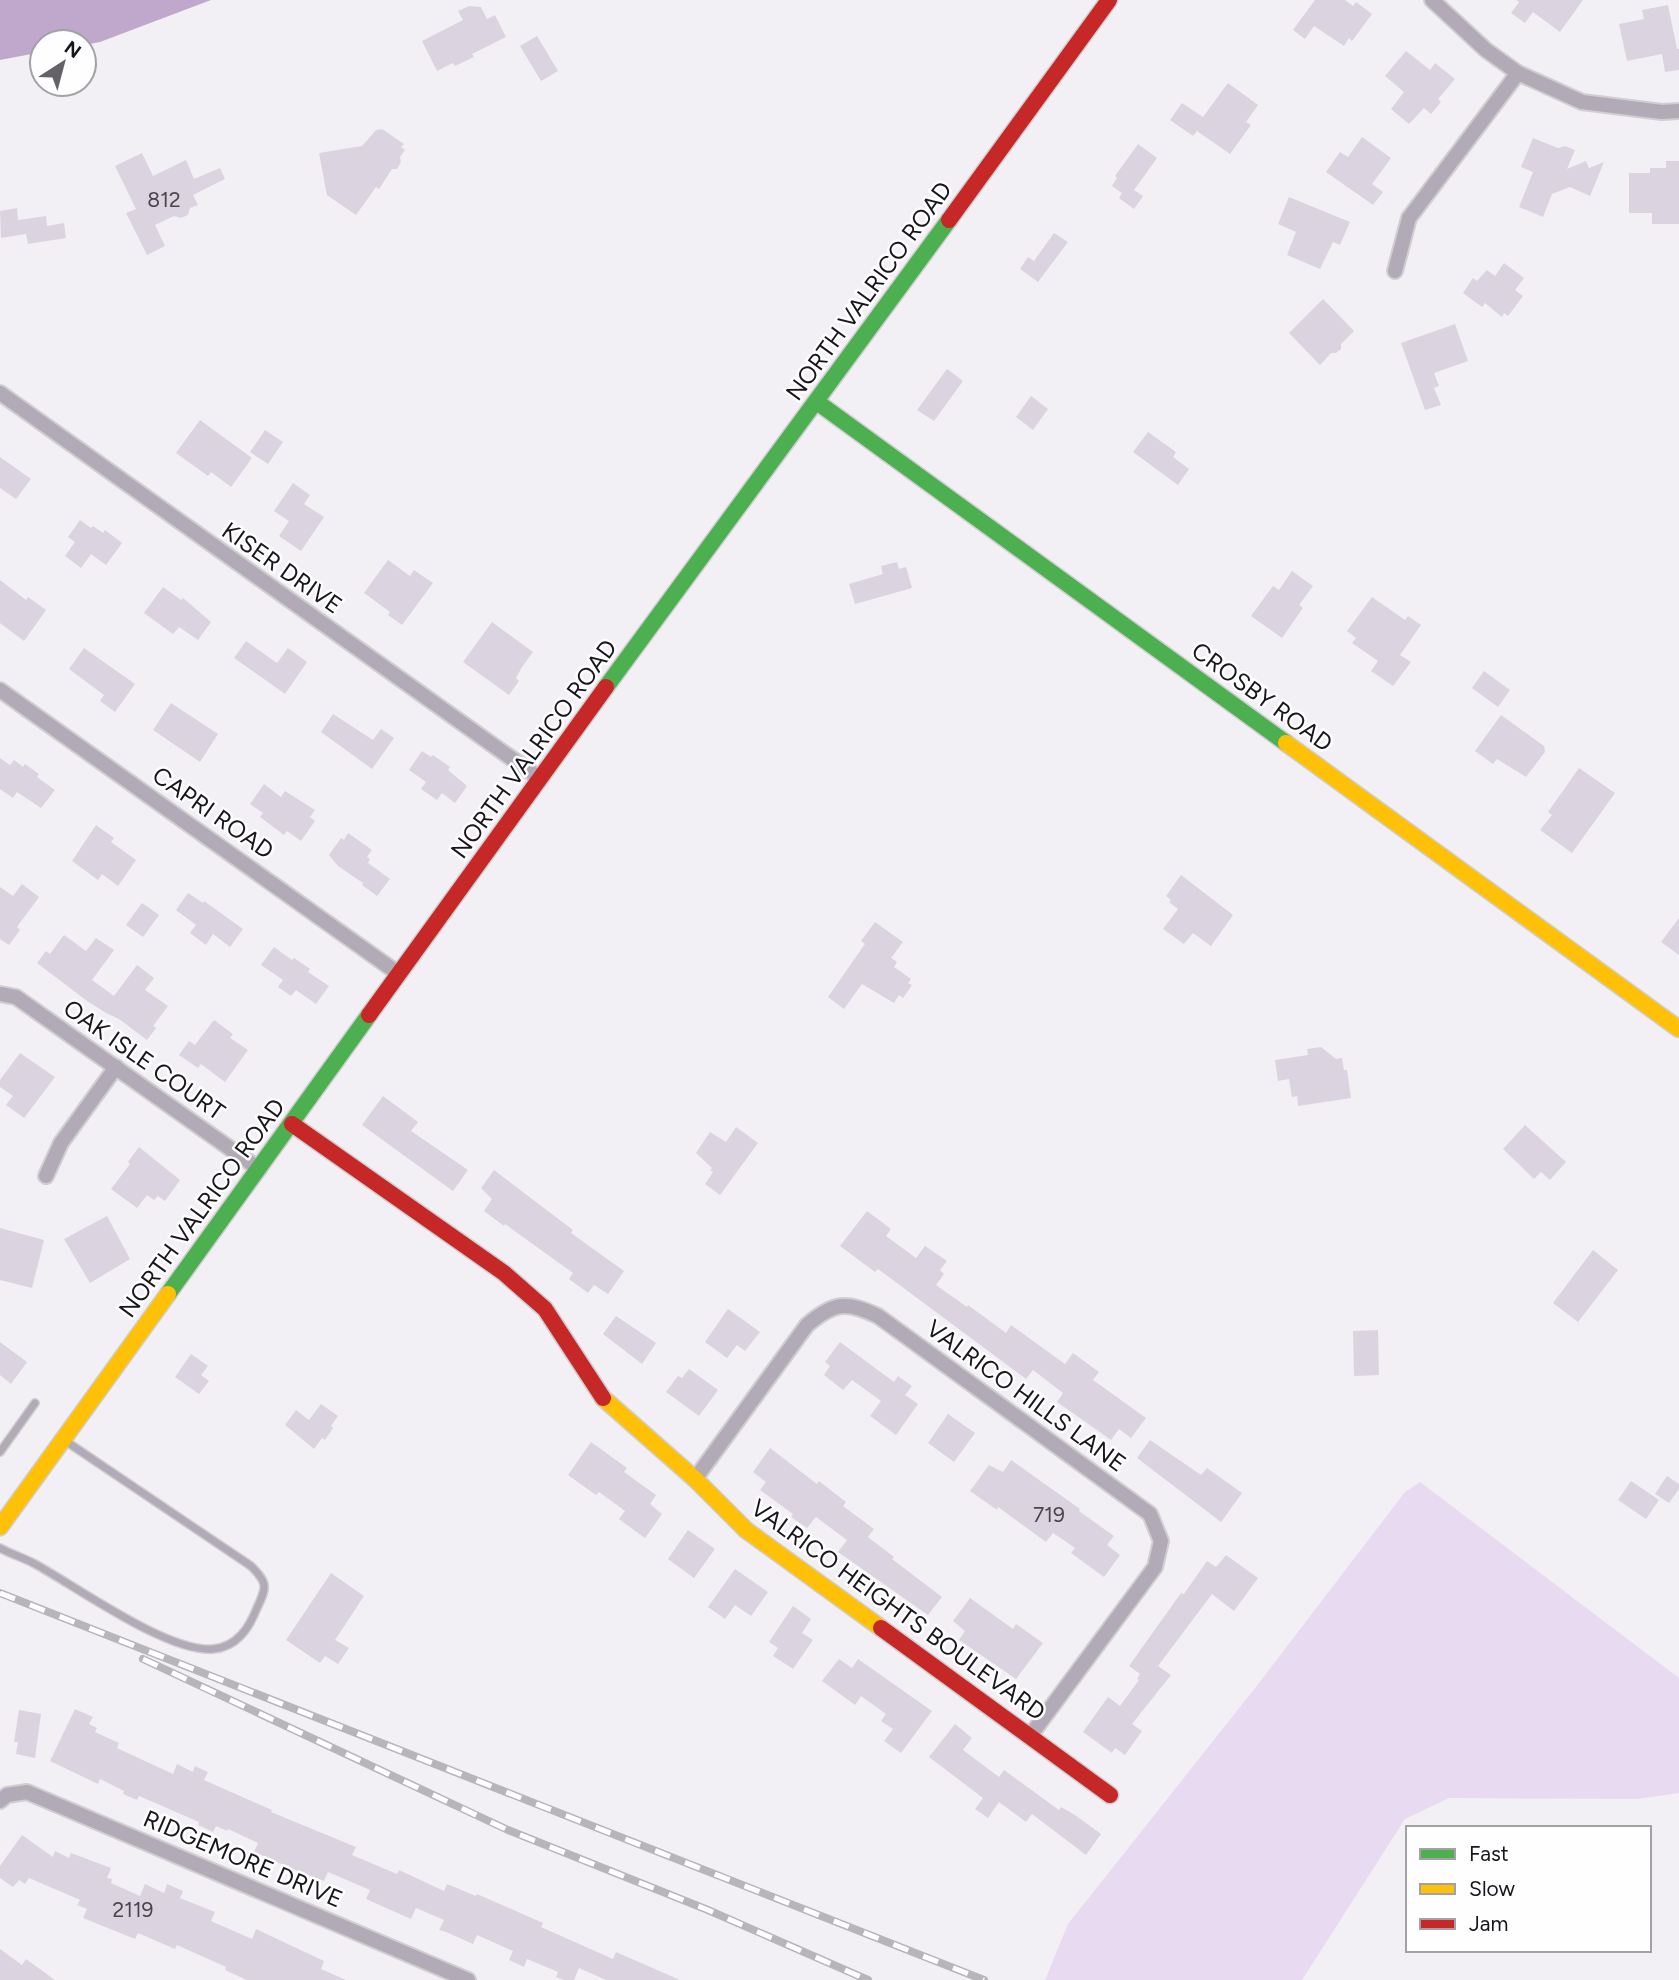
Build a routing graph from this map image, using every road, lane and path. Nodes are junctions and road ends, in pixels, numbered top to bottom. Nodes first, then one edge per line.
1 (1109, 0) edge
2 (1432, 0) edge
3 (1518, 73) junction
4 (1679, 111) edge
5 (1395, 271) dead end
6 (0, 393) edge
7 (817, 402) junction
8 (0, 690) edge
9 (539, 778) junction
10 (399, 974) junction
11 (0, 994) edge
12 (1679, 1029) edge
13 (116, 1067) junction
14 (292, 1124) junction
15 (259, 1168) junction
16 (46, 1176) dead end
17 (35, 1403) dead end
18 (64, 1439) junction
19 (0, 1452) edge
20 (695, 1479) junction
21 (0, 1527) edge
22 (0, 1548) edge
23 (1030, 1736) junction
24 (1110, 1794) dead end
25 (0, 1801) edge
26 (468, 1980) edge

1 - 7 street, NORTH VALRICO ROAD
2 - 3 street
3 - 4 street
3 - 5 street
6 - 9 street, KISER DRIVE
7 - 9 street, NORTH VALRICO ROAD
7 - 12 street, CROSBY ROAD
8 - 10 street, CAPRI ROAD
9 - 10 street, NORTH VALRICO ROAD
10 - 14 street, NORTH VALRICO ROAD
11 - 13 street, OAK ISLE COURT
13 - 15 street, OAK ISLE COURT
13 - 16 street
14 - 15 street, NORTH VALRICO ROAD
14 - 20 street, VALRICO HEIGHTS BOULEVARD
15 - 18 street, NORTH VALRICO ROAD
17 - 19 lane
18 - 21 street, NORTH VALRICO ROAD
18 - 22 lane
20 - 23 street, VALRICO HEIGHTS BOULEVARD
20 - 23 street, VALRICO HILLS LANE
23 - 24 street, VALRICO HEIGHTS BOULEVARD
25 - 26 street, RIDGEMORE DRIVE

